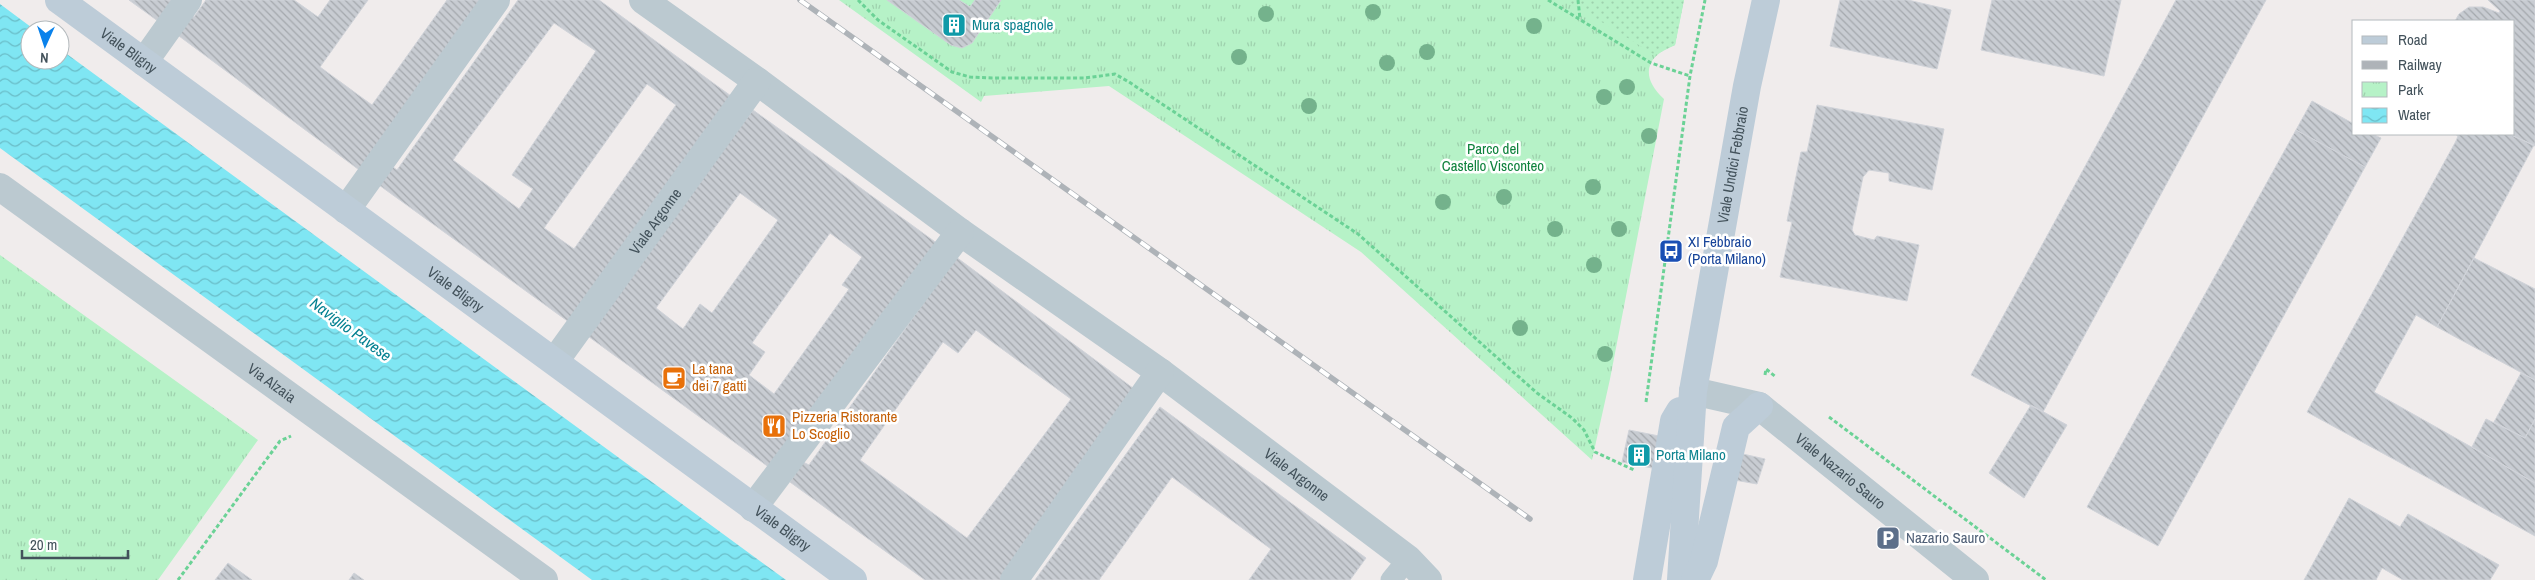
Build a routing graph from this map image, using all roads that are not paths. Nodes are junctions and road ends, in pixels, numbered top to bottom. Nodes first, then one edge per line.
1 (59, 0) edge
2 (188, 0) edge
3 (496, 0) edge
4 (643, 0) edge
5 (1766, 0) edge
6 (144, 62) junction
7 (757, 81) junction
8 (0, 187) edge
9 (346, 210) junction
10 (960, 232) junction
11 (555, 361) junction
12 (1160, 372) junction
13 (1693, 391) junction
14 (1759, 406) junction
15 (754, 508) junction
16 (1408, 559) junction
17 (544, 580) edge
18 (853, 580) edge
19 (1014, 580) edge
20 (1391, 580) edge
21 (1428, 580) edge
22 (1647, 580) edge
23 (1681, 580) edge
24 (1695, 580) edge
25 (1974, 580) edge

1 - 6 street, Viale Bligny
2 - 6 street
3 - 9 street
4 - 7 street, Viale Argonne
5 - 13 street, Viale Undici Febbraio
6 - 9 street, Viale Bligny
7 - 10 street, Viale Argonne
7 - 11 street, Viale Argonne
8 - 17 street, Via Alzaia
9 - 11 street, Viale Bligny
10 - 12 street, Viale Argonne
10 - 15 street
11 - 15 street, Viale Bligny
12 - 16 street, Viale Argonne
12 - 19 street
13 - 14 street, Viale Nazario Sauro
13 - 22 street, Viale Undici Febbraio
13 - 23 street, Viale Undici Febbraio
14 - 24 street
14 - 25 street, Viale Nazario Sauro
15 - 18 street, Viale Bligny
16 - 20 lane
16 - 21 street, Viale Argonne

